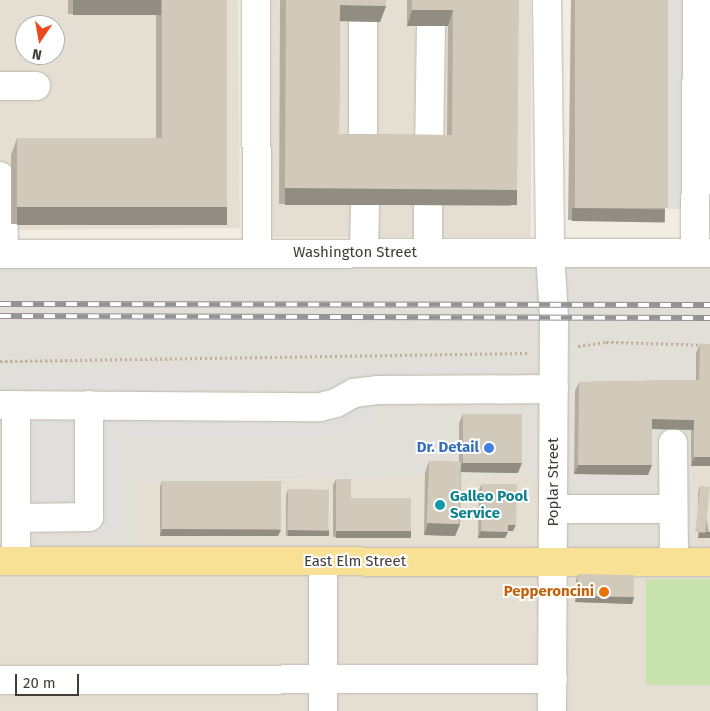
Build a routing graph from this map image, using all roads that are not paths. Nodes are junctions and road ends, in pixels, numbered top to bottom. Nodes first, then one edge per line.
1 (256, 0) edge
2 (547, 0) edge
3 (697, 0) edge
4 (363, 22) dead end
5 (431, 26) edge
6 (0, 86) edge
7 (36, 86) dead end
8 (364, 150) edge
9 (429, 151) edge
10 (0, 176) edge
11 (365, 205) edge
12 (428, 205) edge
13 (428, 253) junction
14 (550, 253) junction
15 (703, 253) edge
16 (2, 254) edge
17 (257, 254) junction
18 (364, 254) junction
19 (554, 389) junction
20 (8, 405) edge
21 (89, 405) junction
22 (673, 443) dead end
23 (673, 509) junction
24 (554, 510) junction
25 (16, 518) junction
26 (8, 561) edge
27 (323, 562) junction
28 (553, 562) junction
29 (674, 562) junction
30 (710, 562) edge
31 (552, 679) junction
32 (0, 680) edge
33 (325, 680) junction
34 (323, 711) edge
35 (552, 711) edge

1 - 17 street
2 - 14 street, Poplar Street
3 - 15 street
4 - 8 street
5 - 9 street
6 - 7 street
10 - 16 street
11 - 18 street
12 - 13 street
13 - 14 street, Washington Street
13 - 18 street, Washington Street
14 - 15 street, Washington Street
14 - 19 street, Poplar Street
16 - 17 street, Washington Street
17 - 18 street, Washington Street
19 - 21 street
19 - 24 street, Poplar Street
20 - 21 street
20 - 25 street
21 - 25 street
22 - 23 street
23 - 24 street
23 - 29 street
24 - 28 street, Poplar Street
25 - 26 street
26 - 27 main road, East Elm Street
27 - 28 main road, East Elm Street
27 - 33 street
28 - 29 main road, East Elm Street
28 - 31 street, Poplar Street
29 - 30 main road, East Elm Street
31 - 33 street
31 - 35 street, Poplar Street
32 - 33 street
33 - 34 street

